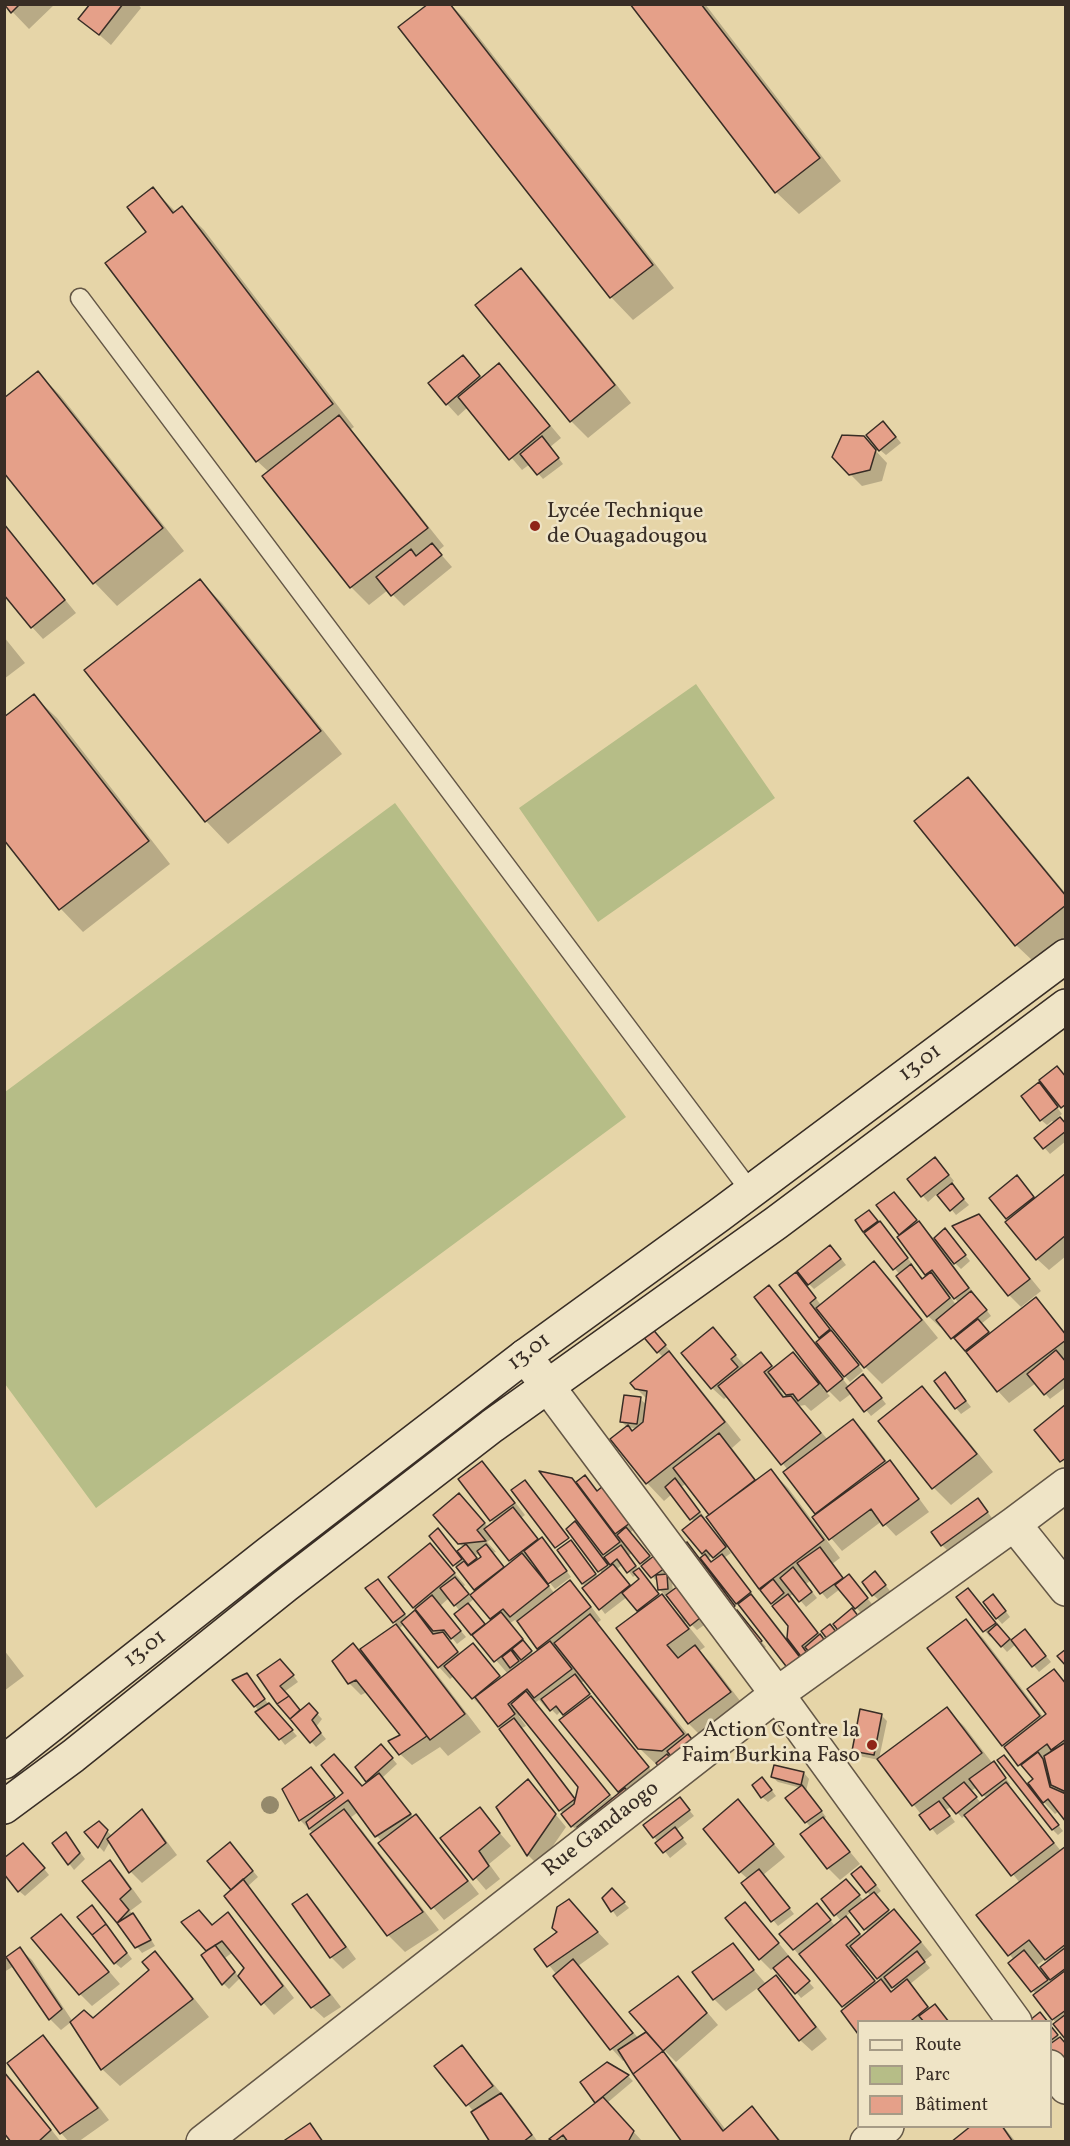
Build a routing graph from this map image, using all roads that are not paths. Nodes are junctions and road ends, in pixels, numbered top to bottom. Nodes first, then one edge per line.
1 (80, 298) dead end
2 (1065, 956) edge
3 (1065, 1006) edge
4 (751, 1192) junction
5 (525, 1356) junction
6 (547, 1387) junction
7 (1065, 1485) edge
8 (1014, 1524) junction
9 (1065, 1589) edge
10 (777, 1694) junction
11 (4, 1762) edge
12 (4, 1807) edge
13 (1014, 2020) edge
14 (1052, 2070) edge
15 (1065, 2087) edge
16 (885, 2128) edge
17 (202, 2142) edge
18 (867, 2142) edge

1 - 4 lane
2 - 4 street, 13.01
3 - 6 street, 13.01
4 - 5 street, 13.01
5 - 6 street
5 - 11 street, 13.01
6 - 10 street
6 - 12 street, 13.01
7 - 8 street, Rue Gandaogo
8 - 9 street
8 - 10 street, Rue Gandaogo
10 - 13 street
10 - 17 street, Rue Gandaogo
14 - 15 street
16 - 18 street

